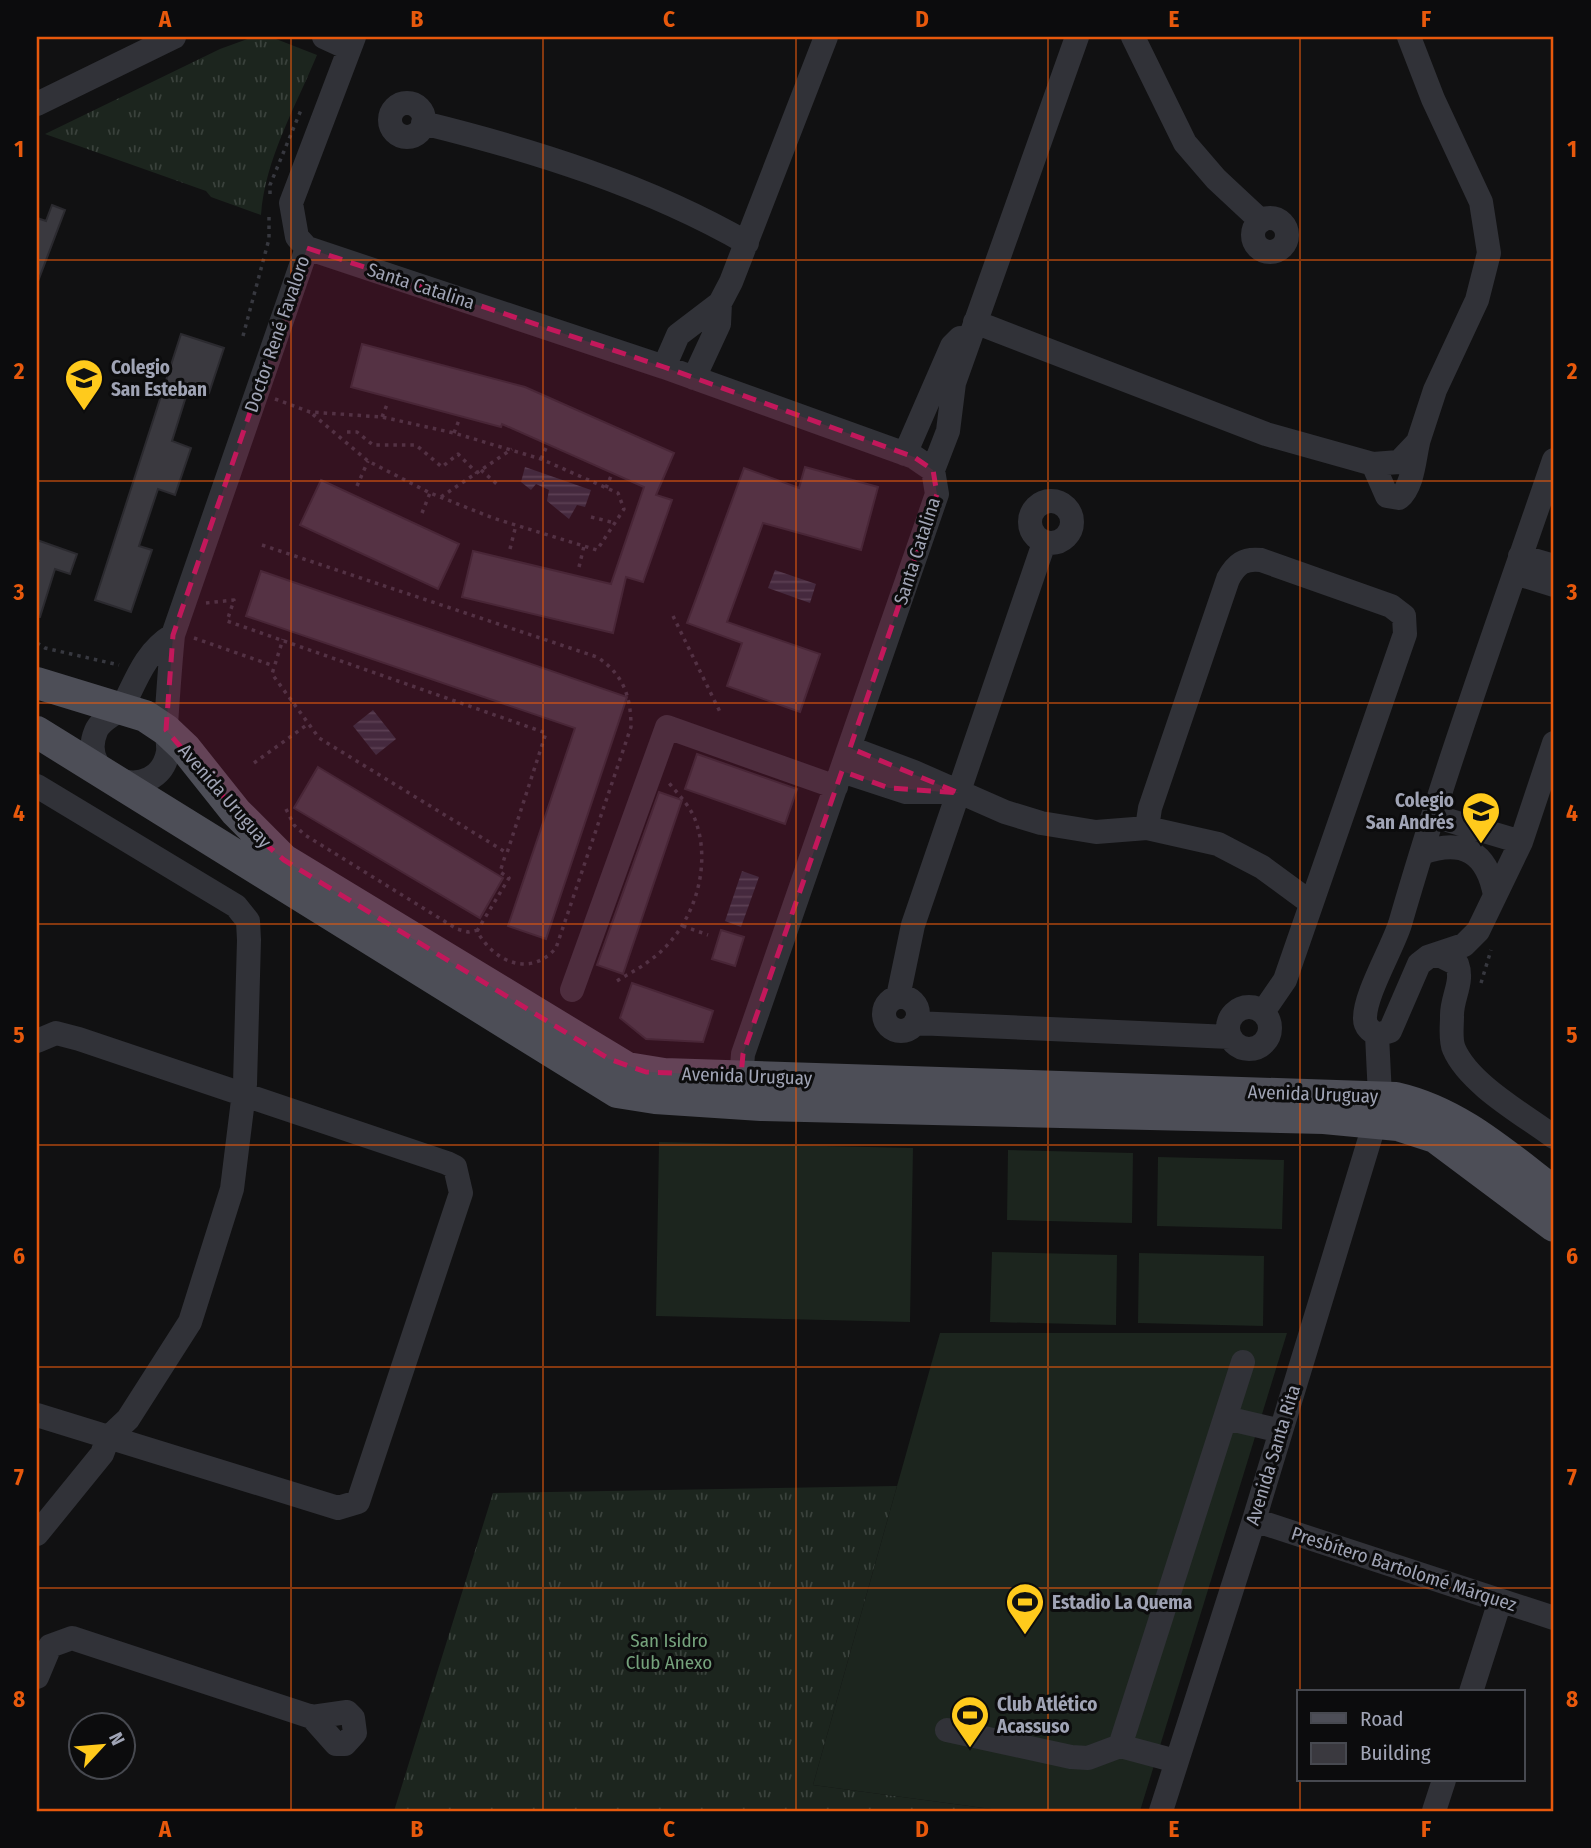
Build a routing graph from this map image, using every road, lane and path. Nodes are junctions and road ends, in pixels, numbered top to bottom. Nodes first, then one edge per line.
1 (174, 37) edge
2 (324, 37) edge
3 (826, 37) edge
4 (1077, 37) edge
5 (1133, 37) edge
6 (1409, 37) edge
7 (351, 43) edge
8 (37, 104) edge
9 (423, 123) dead end
10 (1261, 221) dead end
11 (747, 243) junction
12 (307, 248) junction
13 (720, 303) junction
14 (975, 322) junction
15 (663, 367) junction
16 (694, 378) junction
17 (388, 402) dead end
18 (288, 404) dead end
19 (310, 412) junction
20 (382, 417) junction
21 (459, 420) dead end
22 (347, 432) dead end
23 (454, 433) junction
24 (1418, 442) junction
25 (546, 448) dead end
26 (512, 449) junction
27 (905, 454) junction
28 (541, 458) junction
29 (1554, 460) edge
30 (368, 461) junction
31 (1373, 464) junction
32 (933, 470) junction
33 (479, 472) junction
34 (611, 476) dead end
35 (357, 486) dead end
36 (499, 486) dead end
37 (606, 488) junction
38 (430, 493) junction
39 (442, 497) junction
40 (422, 513) dead end
41 (591, 517) dead end
42 (615, 523) junction
43 (516, 526) junction
44 (1044, 542) dead end
45 (262, 545) dead end
46 (584, 546) junction
47 (510, 549) dead end
48 (1518, 564) junction
49 (1554, 566) edge
50 (579, 567) dead end
51 (1554, 584) edge
52 (183, 606) junction
53 (673, 616) dead end
54 (174, 633) junction
55 (283, 639) junction
56 (37, 643) edge
57 (274, 666) junction
58 (140, 671) junction
59 (37, 683) edge
60 (122, 708) junction
61 (721, 714) dead end
62 (308, 724) junction
63 (166, 730) junction
64 (37, 732) edge
65 (1554, 743) edge
66 (254, 763) dead end
67 (653, 765) junction
68 (843, 769) junction
69 (110, 778) junction
70 (37, 786) edge
71 (959, 793) junction
72 (286, 809) dead end
73 (1434, 816) junction
74 (1147, 828) junction
75 (1521, 842) junction
76 (506, 853) junction
77 (1422, 853) junction
78 (1494, 895) junction
79 (1311, 903) junction
80 (1399, 925) junction
81 (683, 926) junction
82 (478, 930) junction
83 (1478, 931) junction
84 (708, 935) dead end
85 (1433, 956) junction
86 (617, 981) dead end
87 (572, 990) dead end
88 (1452, 1027) junction
89 (1377, 1035) junction
90 (37, 1041) edge
91 (740, 1090) junction
92 (244, 1095) junction
93 (1377, 1109) junction
94 (1554, 1137) edge
95 (1554, 1192) edge
96 (1554, 1226) edge
97 (1244, 1362) dead end
98 (37, 1415) edge
99 (1226, 1419) junction
100 (1281, 1431) junction
101 (108, 1438) junction
102 (1254, 1520) junction
103 (37, 1534) edge
104 (1500, 1601) junction
105 (1554, 1618) edge
106 (37, 1677) edge
107 (1472, 1690) edge
108 (312, 1717) dead end
109 (947, 1730) dead end
110 (1120, 1746) junction
111 (1177, 1762) junction
112 (1443, 1782) edge
113 (1161, 1811) edge
114 (1434, 1811) edge

1 - 8 street
2 - 7 street
3 - 11 street
4 - 14 street
5 - 10 street
6 - 24 street
7 - 12 street, Doctor René Favaloro
9 - 11 street
11 - 13 street
12 - 15 street, Santa Catalina
12 - 52 street, Doctor René Favaloro
13 - 15 street
13 - 16 street
14 - 27 street
14 - 31 street
14 - 32 street
15 - 16 street, Santa Catalina
16 - 27 street, Santa Catalina
17 - 20 path
18 - 19 path
19 - 20 path
19 - 30 path
20 - 23 path
21 - 23 path
22 - 33 path
23 - 26 path
24 - 31 street
24 - 31 street
25 - 28 path
26 - 28 path
26 - 33 path
27 - 32 street, Santa Catalina
28 - 37 path
29 - 48 street
30 - 35 path
30 - 38 path
32 - 68 street, Santa Catalina
33 - 36 path
33 - 39 path
34 - 37 path
37 - 42 path
38 - 39 path
38 - 40 path
39 - 43 path
41 - 42 path
42 - 46 path
43 - 46 path
43 - 47 path
44 - 71 street
45 - 82 path
46 - 50 path
48 - 49 street
48 - 51 street
48 - 73 street
52 - 54 street, Doctor René Favaloro
52 - 55 path
53 - 61 path
54 - 57 path
54 - 58 street
54 - 63 street
55 - 57 path
55 - 76 path
56 - 58 path
57 - 62 path
58 - 60 street
59 - 60 main road, Avenida Uruguay
60 - 63 main road, Avenida Uruguay
60 - 69 street
62 - 66 path
62 - 76 path
63 - 69 street
63 - 91 main road, Avenida Uruguay
64 - 69 main road, Avenida Uruguay
65 - 75 street
67 - 68 street
67 - 81 path
67 - 87 street
68 - 71 street
68 - 91 street, Santa Catalina
69 - 91 main road, Avenida Uruguay
70 - 92 street
71 - 74 street
71 - 79 street
72 - 82 path
73 - 75 street
73 - 77 street
74 - 79 street
74 - 79 street
75 - 78 street
76 - 82 path
77 - 78 street
77 - 80 street
78 - 83 street
80 - 85 street
80 - 89 street, Avenida Santa Rita
81 - 84 path
81 - 86 path
83 - 85 street
83 - 88 street
85 - 88 street
85 - 89 street
88 - 94 street
89 - 93 street, Avenida Santa Rita
90 - 92 street
91 - 93 main road, Avenida Uruguay
92 - 101 street
92 - 101 street
93 - 95 main road, Avenida Uruguay
93 - 96 main road, Avenida Uruguay
93 - 100 street, Avenida Santa Rita
97 - 99 street
98 - 101 street
99 - 100 street
99 - 110 street
100 - 102 street, Avenida Santa Rita
101 - 103 street
102 - 104 street, Presbítero Bartolomé Márquez
102 - 111 street, Avenida Santa Rita
104 - 105 street, Presbítero Bartolomé Márquez
104 - 107 street
106 - 108 street
109 - 110 street
110 - 111 street
111 - 113 street, Avenida Santa Rita
112 - 114 street

